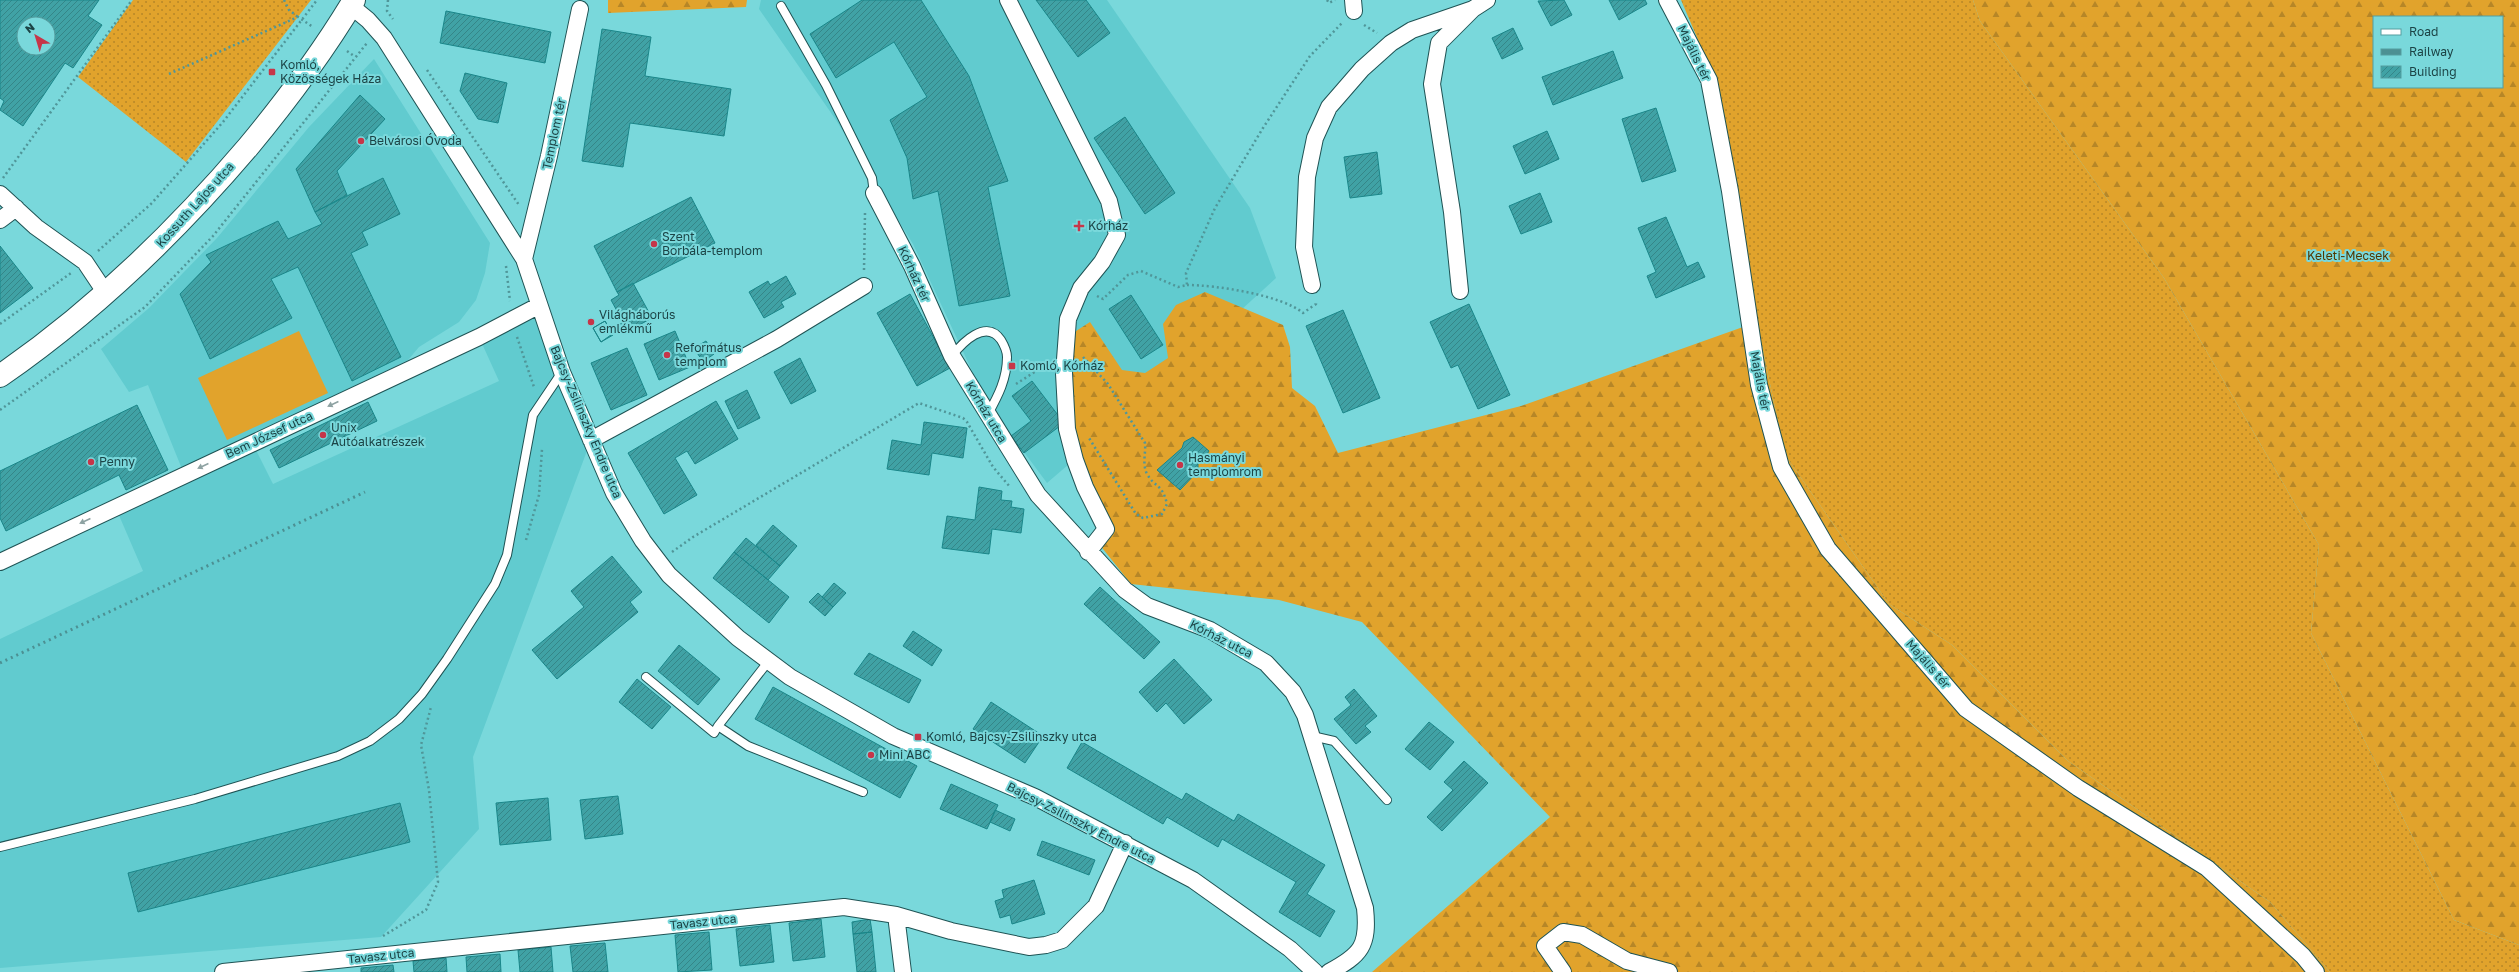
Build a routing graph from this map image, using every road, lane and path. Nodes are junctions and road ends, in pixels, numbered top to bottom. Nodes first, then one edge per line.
1 (132, 0) edge
2 (284, 0) edge
3 (316, 0) edge
4 (388, 0) edge
5 (1008, 0) edge
6 (1327, 0) edge
7 (1334, 0) edge
8 (1487, 0) edge
9 (1667, 0) edge
10 (353, 3) edge
11 (781, 6) dead end
12 (580, 9) dead end
13 (1473, 9) junction
14 (1353, 13) edge
15 (298, 17) junction
16 (302, 19) junction
17 (1342, 23) junction
18 (396, 24) dead end
19 (1386, 47) junction
20 (427, 69) dead end
21 (169, 74) dead end
22 (0, 182) edge
23 (874, 193) junction
24 (0, 194) edge
25 (16, 208) junction
26 (0, 220) edge
27 (532, 225) junction
28 (524, 259) junction
29 (85, 262) junction
30 (1187, 285) junction
31 (1312, 285) dead end
32 (864, 286) joint
33 (1081, 288) junction
34 (1460, 291) dead end
35 (106, 295) junction
36 (538, 306) junction
37 (1297, 308) dead end
38 (512, 320) junction
39 (0, 324) edge
40 (1066, 351) junction
41 (952, 356) junction
42 (562, 372) junction
43 (0, 376) edge
44 (1003, 385) junction
45 (540, 405) junction
46 (942, 410) dead end
47 (987, 415) junction
48 (1087, 435) dead end
49 (591, 440) junction
50 (1088, 552) junction
51 (0, 562) edge
52 (659, 562) junction
53 (768, 662) junction
54 (646, 677) dead end
55 (718, 726) junction
56 (1312, 736) junction
57 (429, 790) dead end
58 (863, 792) dead end
59 (1387, 800) dead end
60 (1125, 843) junction
61 (0, 846) edge
62 (896, 916) junction
63 (379, 956) junction
64 (223, 972) edge
65 (903, 972) edge
66 (1315, 972) edge
67 (1329, 972) edge
68 (1562, 972) edge
69 (1668, 972) edge
70 (2316, 972) edge

1 - 22 path
2 - 15 path
3 - 16 path
4 - 18 path
5 - 33 street
6 - 7 path
8 - 13 street
9 - 70 street, Majális tér
10 - 28 street, Bajcsy-Zsilinszky Endre utca
10 - 35 main road, Kossuth Lajos utca
11 - 23 lane
12 - 27 street, Templom tér
13 - 19 street
13 - 34 street
14 - 17 path
14 - 17 path
14 - 19 path
15 - 16 path
15 - 21 path
16 - 29 path
17 - 30 path
19 - 31 street
20 - 27 path
23 - 32 path
23 - 41 street, Kórház tér
24 - 25 street
25 - 26 street
25 - 29 street
27 - 28 street, Templom tér
28 - 36 street, Bajcsy-Zsilinszky Endre utca
29 - 35 street
29 - 39 path
30 - 33 path
30 - 37 path
32 - 49 street
33 - 40 street
35 - 43 main road, Kossuth Lajos utca
36 - 38 street, Bem József utca
36 - 42 street, Bajcsy-Zsilinszky Endre utca
38 - 45 path
38 -> 51 street, Bem József utca
40 - 44 path
40 - 48 path
40 - 50 street
41 - 44 lane
41 - 47 street, Kórház utca
42 - 45 lane
42 - 49 street, Bajcsy-Zsilinszky Endre utca
44 - 47 lane
45 - 61 lane
46 - 52 path
47 - 50 street, Kórház utca
49 - 52 street, Bajcsy-Zsilinszky Endre utca
50 - 56 street, Kórház utca
52 - 53 street, Bajcsy-Zsilinszky Endre utca
53 - 55 lane
53 - 60 street, Bajcsy-Zsilinszky Endre utca
54 - 55 lane
55 - 58 lane
56 - 59 lane
56 - 67 street, Kórház utca
57 - 63 path
60 - 62 street, Tavasz utca
60 - 66 street, Bajcsy-Zsilinszky Endre utca
62 - 63 street, Tavasz utca
62 - 65 street
63 - 64 street, Tavasz utca
68 - 69 street

